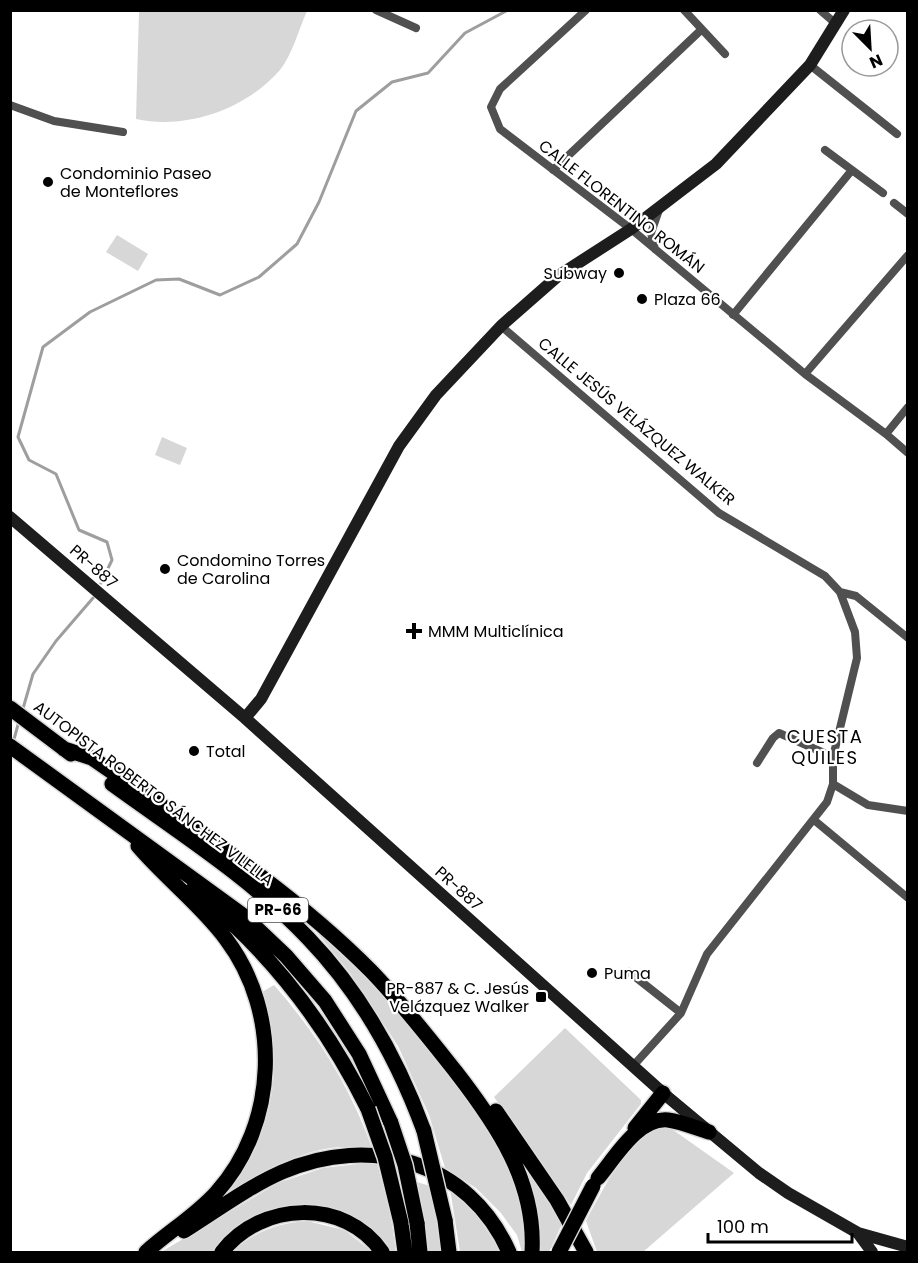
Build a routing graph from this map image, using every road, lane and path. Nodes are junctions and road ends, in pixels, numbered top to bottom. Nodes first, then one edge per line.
1 (586, 10) edge
2 (684, 10) edge
3 (820, 10) edge
4 (844, 10) edge
5 (379, 11) edge
6 (836, 23) junction
7 (416, 28) dead end
8 (701, 30) junction
9 (725, 54) dead end
10 (810, 65) junction
11 (10, 105) edge
12 (123, 132) dead end
13 (897, 134) dead end
14 (825, 150) dead end
15 (553, 170) junction
16 (852, 171) junction
17 (883, 193) dead end
18 (894, 203) dead end
19 (660, 207) junction
20 (908, 214) edge
21 (631, 229) junction
22 (655, 250) junction
23 (908, 255) edge
24 (733, 315) junction
25 (501, 326) junction
26 (805, 374) junction
27 (908, 407) edge
28 (886, 434) junction
29 (908, 453) edge
30 (10, 517) edge
31 (840, 592) junction
32 (908, 638) edge
33 (10, 708) edge
34 (245, 718) junction
35 (10, 746) edge
36 (64, 749) junction
37 (833, 757) junction
38 (757, 763) dead end
39 (833, 784) junction
40 (908, 812) edge
41 (814, 820) junction
42 (125, 830) junction
43 (908, 898) edge
44 (371, 971) junction
45 (629, 972) dead end
46 (681, 1013) junction
47 (633, 1066) junction
48 (663, 1093) junction
49 (709, 1132) junction
50 (596, 1182) junction
51 (409, 1223) junction
52 (858, 1233) junction
53 (908, 1248) edge
54 (147, 1252) edge
55 (222, 1252) edge
56 (382, 1252) edge
57 (405, 1252) edge
58 (420, 1252) edge
59 (448, 1252) edge
60 (509, 1252) edge
61 (532, 1252) edge
62 (559, 1252) edge
63 (586, 1252) edge
64 (872, 1252) edge

1 - 15 street, CALLE FLORENTINO ROMÁN
2 - 8 street
3 - 6 street
4 - 6 street
5 - 7 street
6 - 10 street
8 - 9 street
8 - 15 street
10 - 13 street
10 - 19 street
11 - 12 street
14 - 16 street
15 - 21 street, CALLE FLORENTINO ROMÁN
16 - 17 street
16 - 24 street
18 - 20 street
19 - 21 street
19 - 22 street
21 - 22 street, CALLE FLORENTINO ROMÁN
21 - 25 street
22 - 24 street, CALLE FLORENTINO ROMÁN
23 - 26 street
24 - 26 street, CALLE FLORENTINO ROMÁN
25 - 31 street, CALLE JESÚS VELÁZQUEZ WALKER
25 - 34 street
26 - 28 street, CALLE FLORENTINO ROMÁN
27 - 28 street
28 - 29 street, CALLE FLORENTINO ROMÁN
30 - 34 street, PR-887
31 - 32 street
31 - 37 street, CALLE JESÚS VELÁZQUEZ WALKER
33 - 36 highway, AUTOPISTA ROBERTO SÁNCHEZ VILELLA / PR-66
34 - 47 street, PR-887
35 - 42 highway, PR-66
36 - 44 highway
36 - 59 highway, AUTOPISTA ROBERTO SÁNCHEZ VILELLA / PR-66, bridge
37 - 38 street
37 - 39 street, CALLE JESÚS VELÁZQUEZ WALKER
39 - 40 street
39 - 41 street, CALLE JESÚS VELÁZQUEZ WALKER
41 - 43 street
41 - 46 street, CALLE JESÚS VELÁZQUEZ WALKER
42 - 51 highway, bridge
42 - 51 highway, PR-66, bridge
42 - 54 highway
44 - 61 highway
44 - 63 highway
45 - 46 street
46 - 47 street, CALLE JESÚS VELÁZQUEZ WALKER
47 - 48 street, PR-887
48 - 49 street, PR-887
48 - 50 highway
49 - 50 highway
49 - 52 street, PR-887
50 - 62 highway, bridge
51 - 57 highway
51 - 58 highway, PR-66
52 - 53 street, PR-887
52 - 64 street
54 - 60 highway
55 - 56 highway

